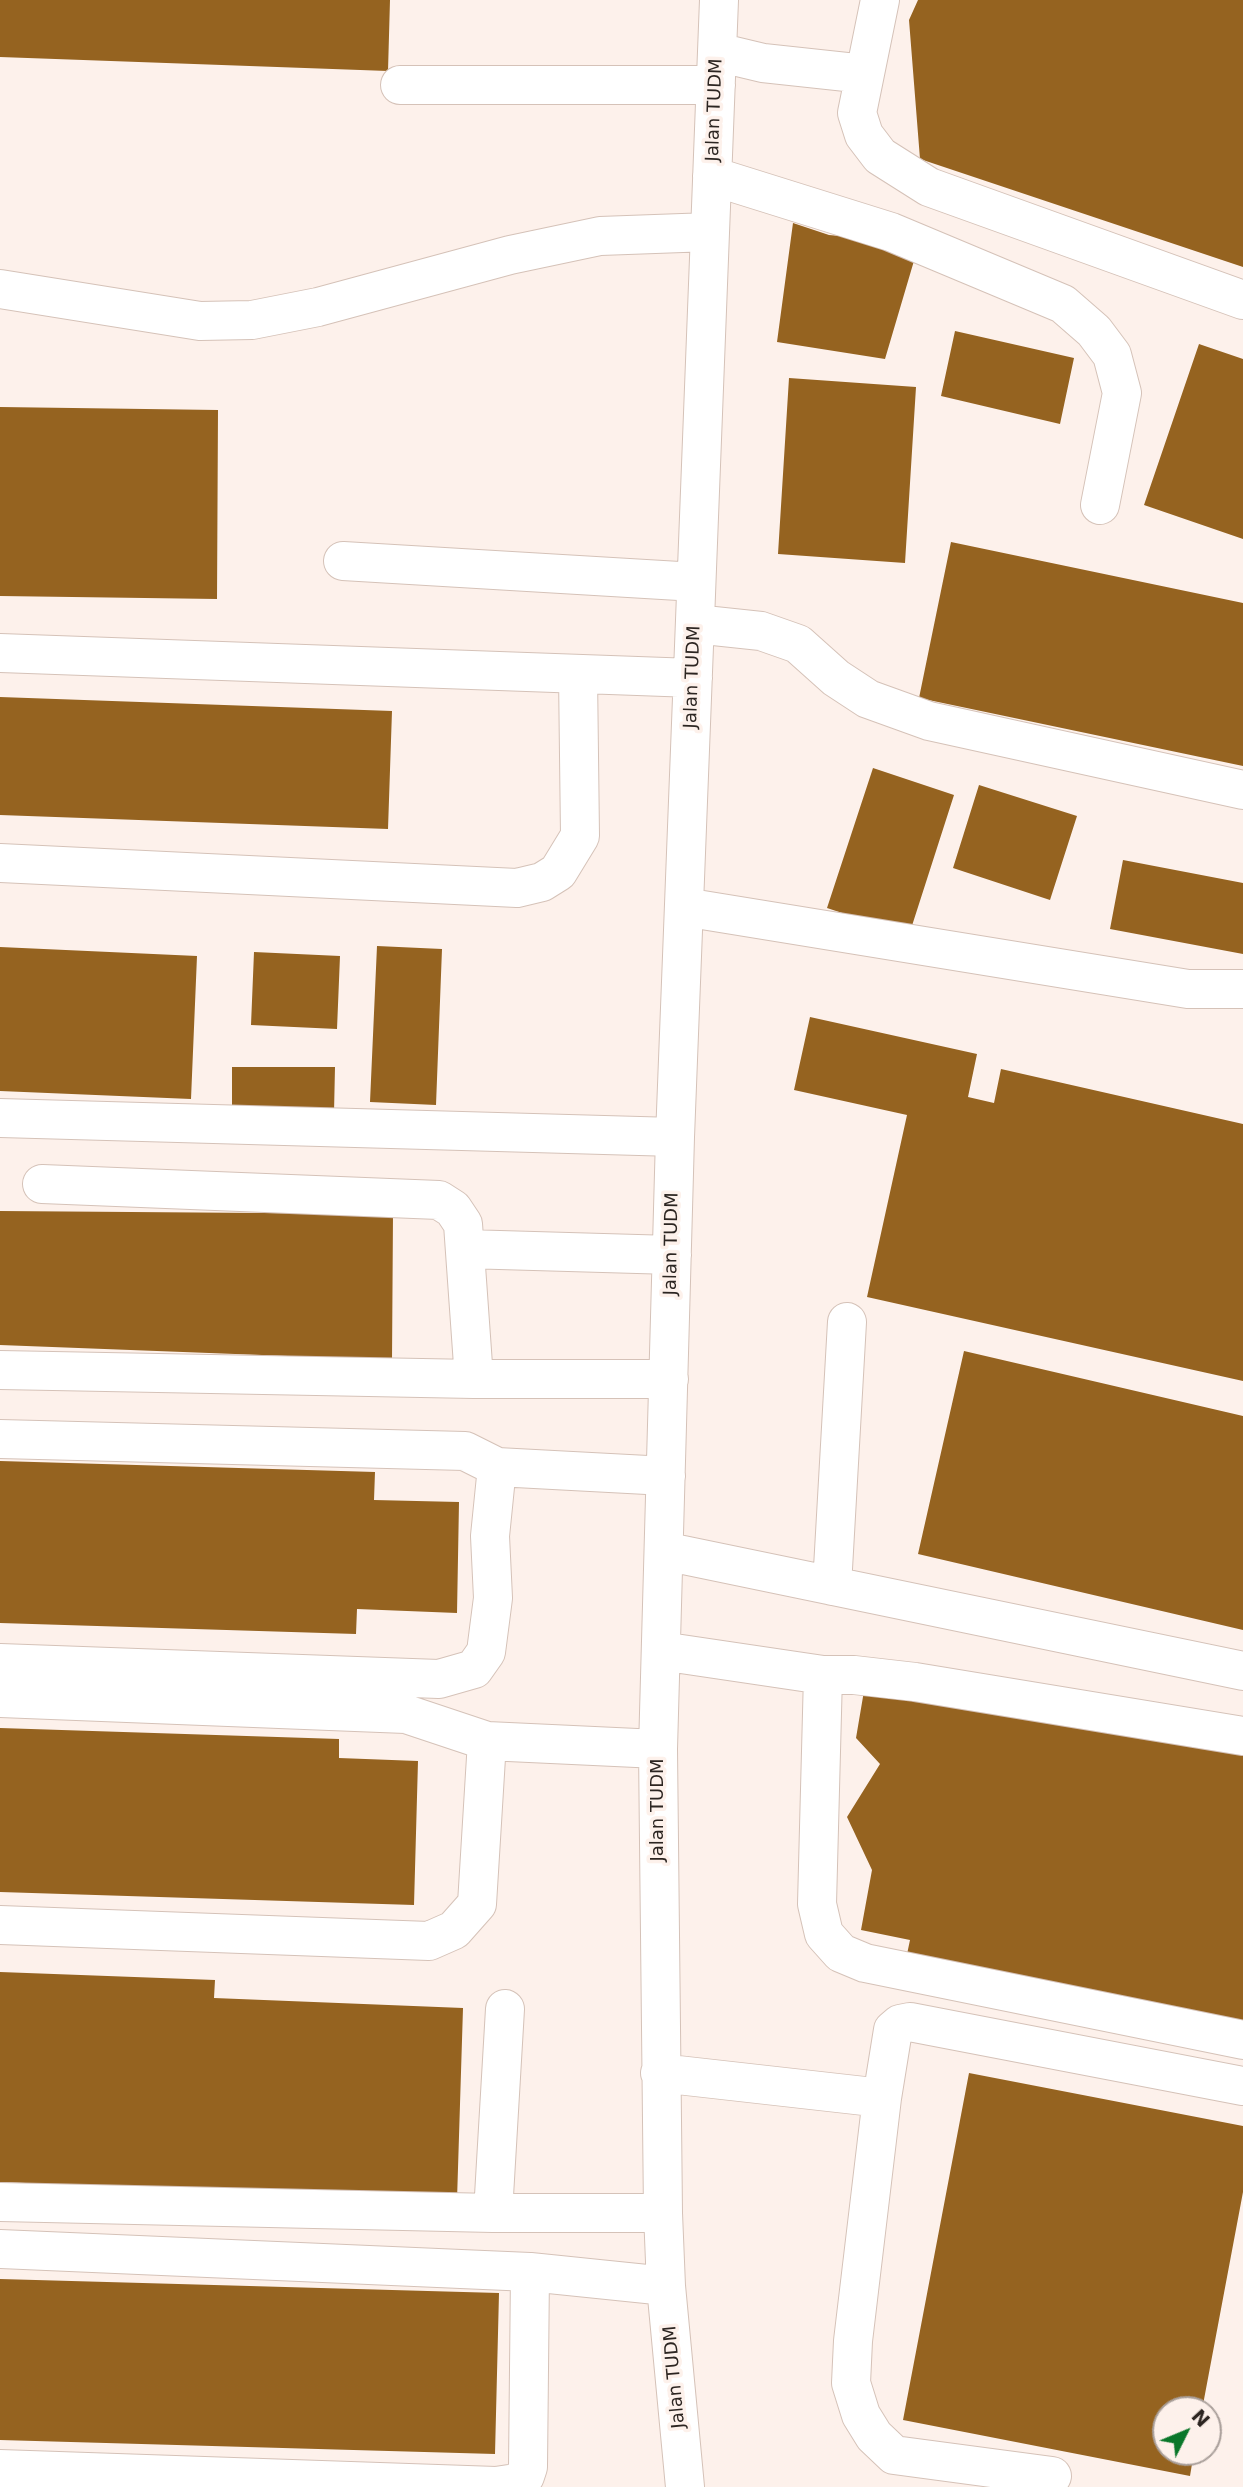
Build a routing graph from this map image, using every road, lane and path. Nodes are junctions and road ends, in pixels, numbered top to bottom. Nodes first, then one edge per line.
1 (719, 0) edge
2 (880, 0) edge
3 (717, 69) junction
4 (865, 74) junction
5 (400, 85) dead end
6 (712, 176) junction
7 (710, 232) junction
8 (0, 289) edge
9 (1243, 300) edge
10 (1100, 505) dead end
11 (343, 561) dead end
12 (696, 582) junction
13 (695, 624) junction
14 (0, 653) edge
15 (578, 674) junction
16 (692, 678) junction
17 (1243, 790) edge
18 (0, 863) edge
19 (684, 907) junction
20 (1243, 989) edge
21 (0, 1118) edge
22 (675, 1137) junction
23 (42, 1184) dead end
24 (465, 1249) junction
25 (672, 1255) junction
26 (847, 1322) dead end
27 (0, 1370) edge
28 (474, 1379) junction
29 (669, 1379) junction
30 (0, 1438) edge
31 (497, 1467) junction
32 (666, 1476) junction
33 (664, 1550) junction
34 (832, 1586) junction
35 (661, 1651) junction
36 (0, 1663) edge
37 (1243, 1671) edge
38 (823, 1675) junction
39 (0, 1698) edge
40 (1243, 1736) edge
41 (487, 1741) junction
42 (658, 1749) junction
43 (0, 1925) edge
44 (505, 2009) dead end
45 (1243, 2040) edge
46 (660, 2073) junction
47 (1243, 2087) edge
48 (882, 2098) junction
49 (0, 2202) edge
50 (493, 2213) junction
51 (663, 2213) junction
52 (0, 2249) edge
53 (530, 2272) junction
54 (666, 2286) junction
55 (0, 2469) edge
56 (1052, 2476) dead end
57 (685, 2487) edge

1 - 3 street, Jalan TUDM
2 - 4 street
3 - 4 street
3 - 5 street
3 - 6 street, Jalan TUDM
4 - 9 street
6 - 7 street, Jalan TUDM
6 - 10 street
7 - 8 street
7 - 12 street, Jalan TUDM
11 - 12 street
12 - 13 street, Jalan TUDM
13 - 16 street, Jalan TUDM
13 - 17 street
14 - 15 street
15 - 16 street
15 - 18 street
16 - 19 street, Jalan TUDM
19 - 20 street
19 - 22 street, Jalan TUDM
21 - 22 street
22 - 25 street, Jalan TUDM
23 - 24 street
24 - 25 street
24 - 28 street
25 - 29 street, Jalan TUDM
26 - 34 street
27 - 28 street
28 - 29 street
29 - 32 street, Jalan TUDM
30 - 31 street
31 - 32 street
31 - 36 street
32 - 33 street, Jalan TUDM
33 - 34 street
33 - 35 street, Jalan TUDM
34 - 37 street
35 - 38 street
35 - 42 street, Jalan TUDM
38 - 40 street
38 - 45 street
39 - 41 street
41 - 42 street
41 - 43 street
42 - 46 street, Jalan TUDM
44 - 50 street
46 - 48 street
46 - 51 street, Jalan TUDM
47 - 48 street
48 - 56 street
49 - 50 street
50 - 51 street
51 - 54 street, Jalan TUDM
52 - 53 street
53 - 54 street
53 - 55 street
54 - 57 street, Jalan TUDM

